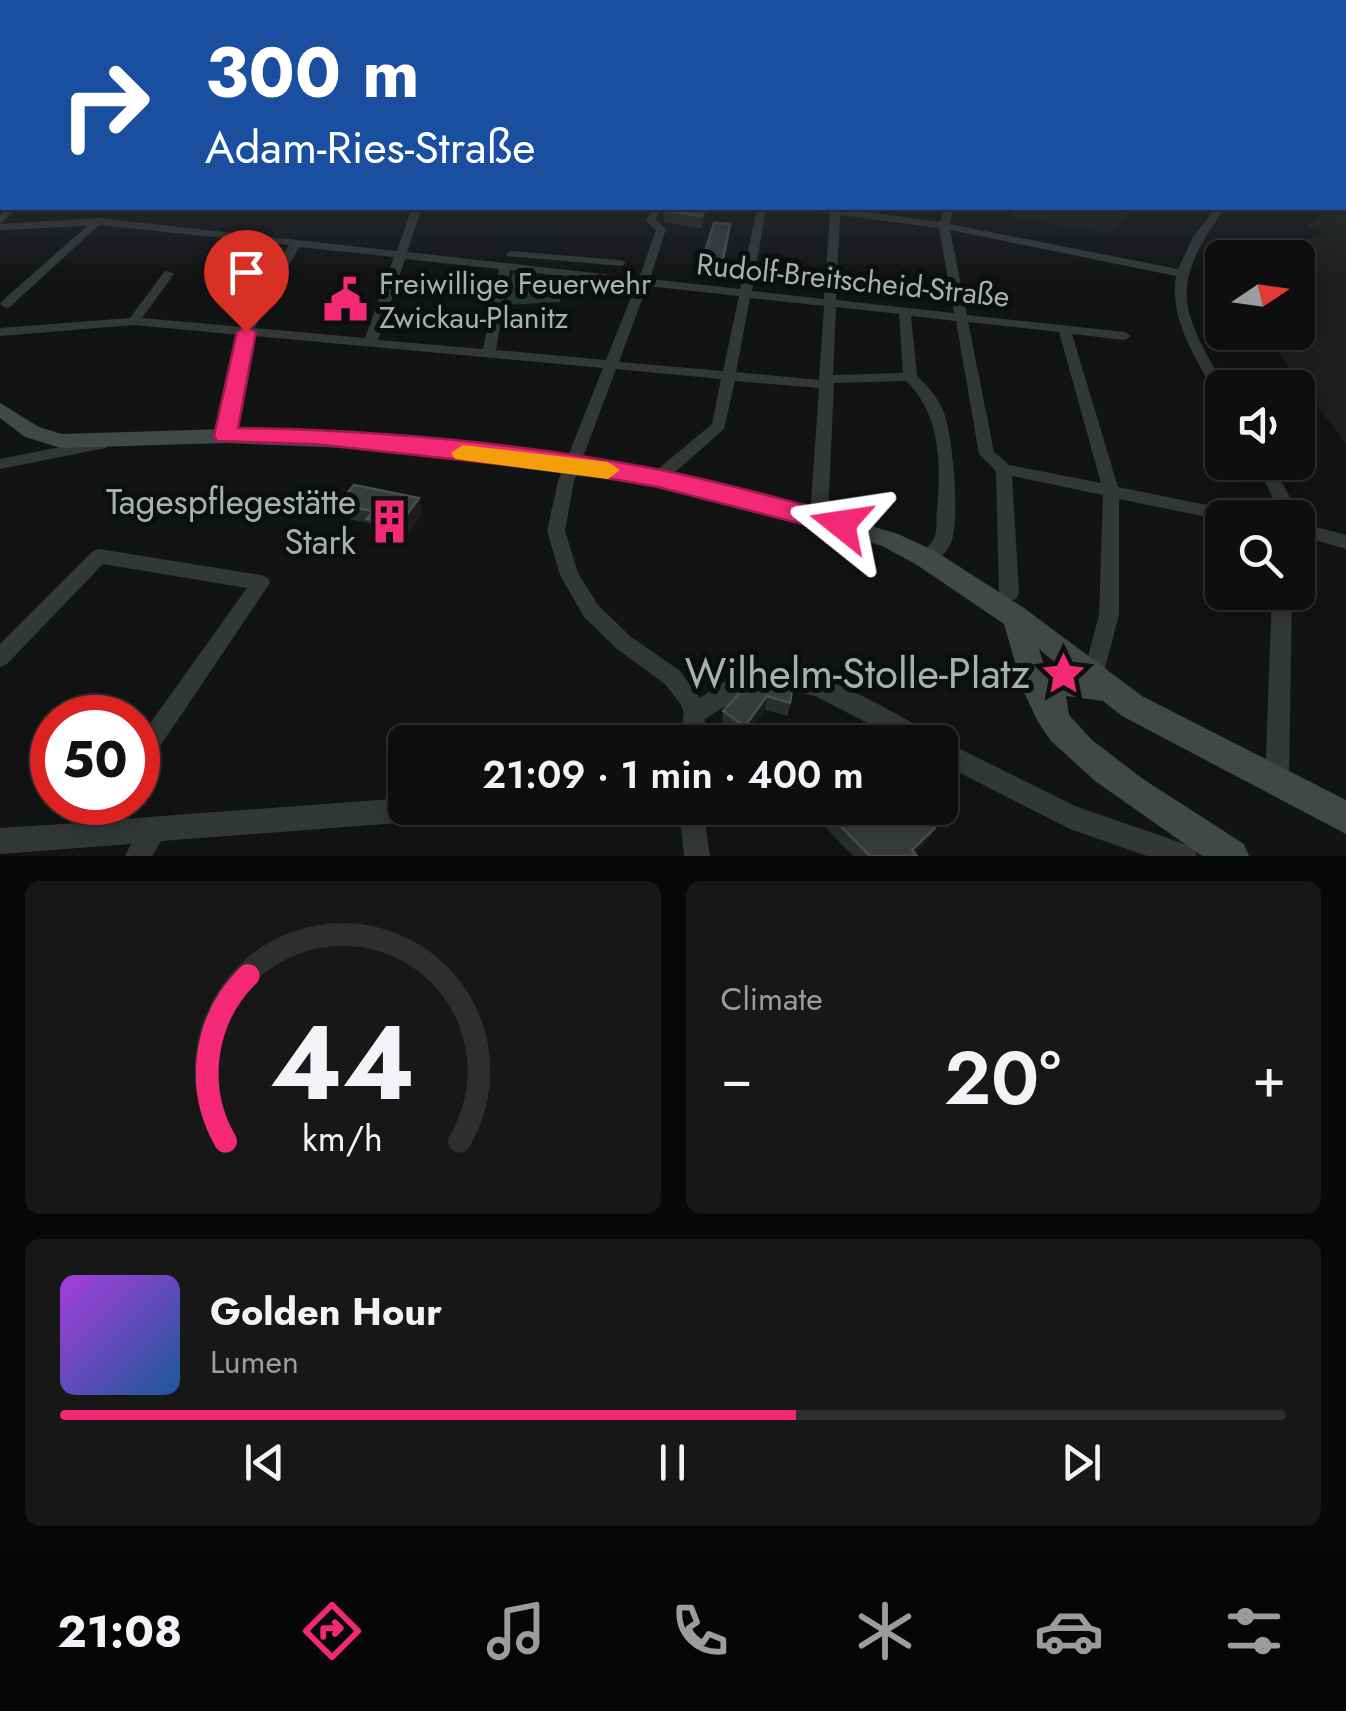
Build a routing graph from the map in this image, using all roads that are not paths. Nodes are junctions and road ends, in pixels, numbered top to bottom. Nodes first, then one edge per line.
1 (126, 210) edge
2 (416, 210) edge
3 (655, 210) edge
4 (762, 210) edge
5 (834, 210) edge
6 (840, 210) edge
7 (948, 210) edge
8 (1218, 211) dead end
9 (103, 221) junction
10 (0, 224) edge
11 (944, 226) junction
12 (296, 243) junction
13 (403, 254) junction
14 (508, 260) junction
15 (621, 263) dead end
16 (1179, 273) junction
17 (168, 274) dead end
18 (643, 282) junction
19 (748, 294) junction
20 (832, 303) junction
21 (6, 304) dead end
22 (905, 311) junction
23 (958, 318) junction
24 (134, 321) junction
25 (1064, 329) junction
26 (0, 332) edge
27 (246, 332) junction
28 (1125, 336) dead end
29 (370, 343) junction
30 (489, 354) junction
31 (611, 366) junction
32 (1210, 370) edge
33 (910, 377) junction
34 (729, 378) junction
35 (828, 382) junction
36 (0, 409) edge
37 (226, 436) junction
38 (105, 443) junction
39 (4, 460) edge
40 (573, 464) junction
41 (1004, 469) junction
42 (658, 478) junction
43 (1111, 490) junction
44 (1205, 510) edge
45 (819, 518) junction
46 (1315, 534) edge
47 (1346, 542) edge
48 (926, 558) junction
49 (1012, 605) junction
50 (1282, 610) edge
51 (0, 658) edge
52 (1103, 683) junction
53 (692, 725) edge
54 (699, 725) edge
55 (891, 725) edge
56 (160, 728) edge
57 (1061, 728) junction
58 (958, 759) edge
59 (1277, 786) junction
60 (388, 812) edge
61 (1346, 818) edge
62 (91, 825) edge
63 (693, 825) edge
64 (152, 832) junction
65 (84, 836) junction
66 (0, 841) edge
67 (1219, 854) edge
68 (138, 856) edge
69 (697, 856) edge
70 (1184, 856) edge

1 - 9 street
2 - 13 street
3 - 18 street
4 - 19 street
5 - 20 street
6 - 11 street
7 - 11 street
8 - 16 street
9 - 10 street, Rudolf-Breitscheid-Straße
9 - 12 street, Rudolf-Breitscheid-Straße
9 - 21 street
11 - 16 street
11 - 23 street
12 - 13 street, Rudolf-Breitscheid-Straße
12 - 27 street
13 - 14 street, Rudolf-Breitscheid-Straße
13 - 29 street
14 - 15 street, Rudolf-Breitscheid-Straße
14 - 18 street, Rudolf-Breitscheid-Straße
14 - 30 street
16 - 32 street
17 - 24 street
18 - 19 street, Rudolf-Breitscheid-Straße
18 - 31 street
19 - 20 street, Rudolf-Breitscheid-Straße
19 - 34 street
20 - 22 street, Rudolf-Breitscheid-Straße
20 - 35 street
22 - 23 street, Rudolf-Breitscheid-Straße
22 - 33 street
23 - 25 street, Rudolf-Breitscheid-Straße
23 - 41 street
24 - 26 street
24 - 27 street
25 - 28 street, Rudolf-Breitscheid-Straße
25 - 43 street
27 - 29 street
27 - 37 street
29 - 30 street
30 - 31 street
31 - 34 street
31 - 40 street
33 - 35 street
33 - 48 street
34 - 35 street
34 - 42 street
35 - 45 street
36 - 38 main road
37 - 38 main road
37 - 40 main road
38 - 39 street
40 - 42 main road
40 - 53 street
41 - 43 street
41 - 49 street
42 - 45 main road
43 - 44 street
43 - 52 street
45 - 48 main road
46 - 47 street
48 - 49 main road
49 - 52 main road
49 - 57 main road
50 - 59 street
51 - 56 street
52 - 57 main road
52 - 59 main road
54 - 55 street
57 - 67 main road
58 - 70 street
59 - 61 main road
60 - 64 street
62 - 65 street
63 - 69 street
64 - 65 street
64 - 68 street
65 - 66 street

